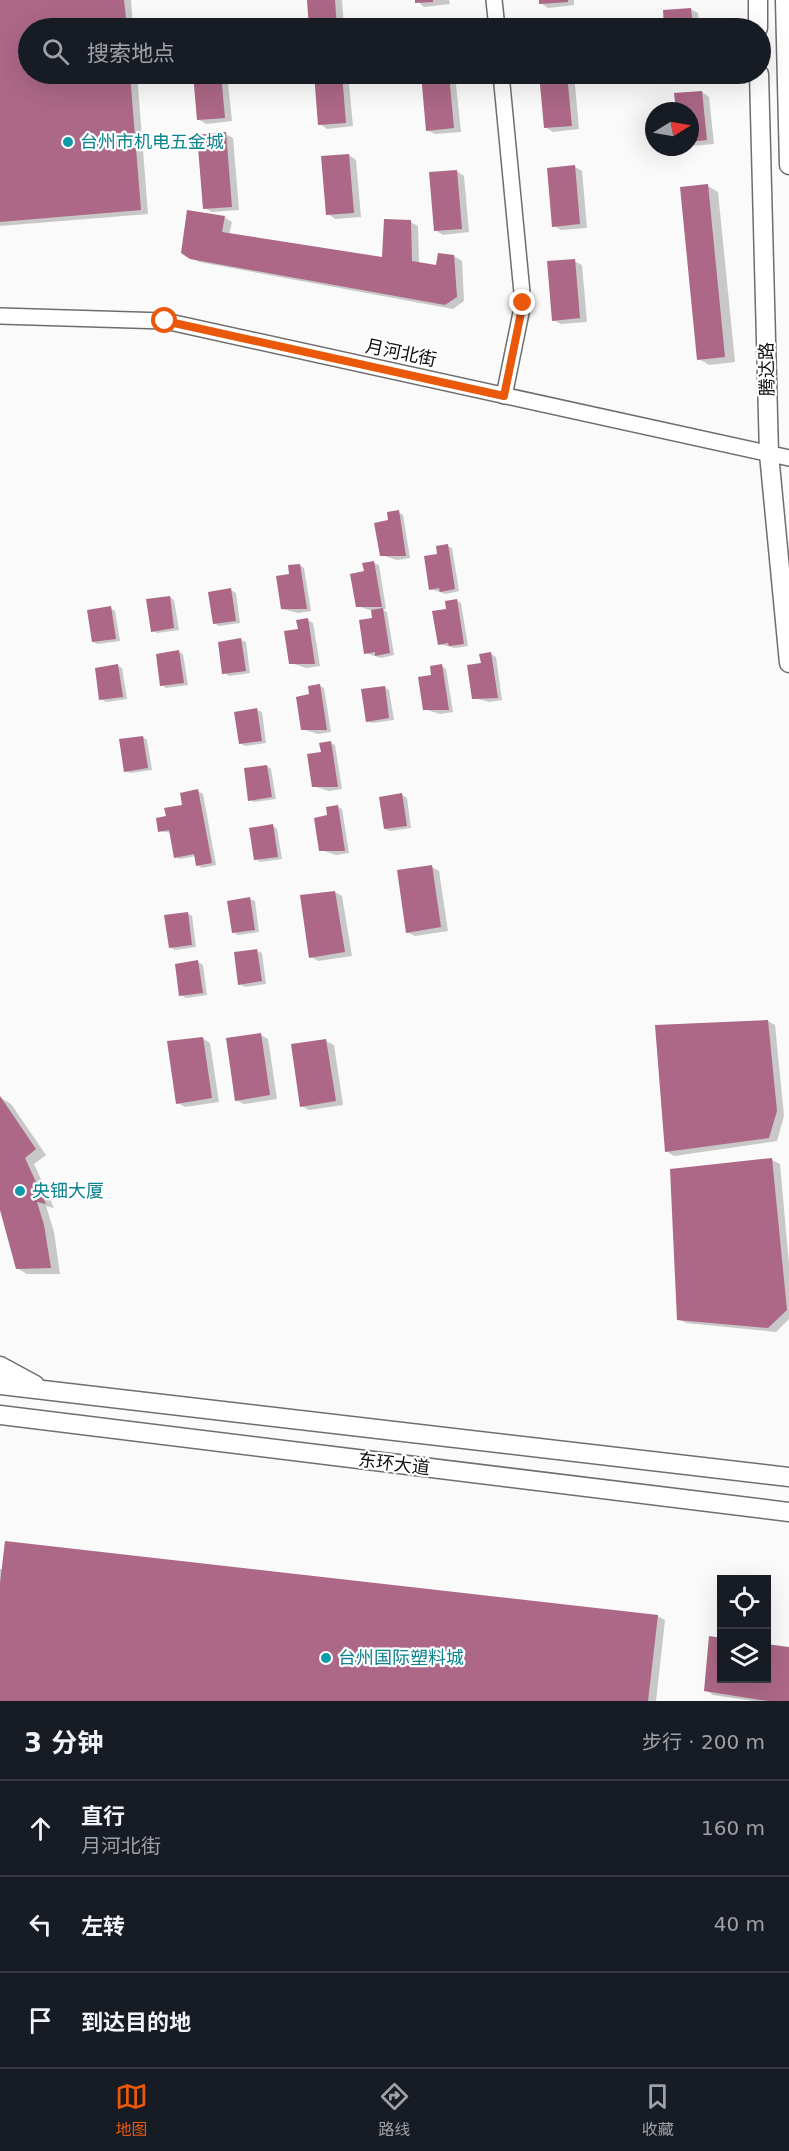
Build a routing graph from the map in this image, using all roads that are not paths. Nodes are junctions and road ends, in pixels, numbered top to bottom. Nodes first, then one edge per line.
1 (494, 0) edge
2 (758, 0) edge
3 (785, 0) edge
4 (495, 18) edge
5 (758, 18) edge
6 (502, 84) edge
7 (759, 84) edge
8 (789, 165) edge
9 (0, 316) edge
10 (504, 396) junction
11 (769, 454) junction
12 (789, 458) edge
13 (789, 663) edge
14 (0, 1366) edge
15 (0, 1385) edge
16 (45, 1390) junction
17 (0, 1415) edge
18 (19, 1417) junction
19 (0, 1422) edge
20 (789, 1477) edge
21 (789, 1512) edge

1 - 4 street
2 - 5 main road
3 - 8 main road
6 - 10 street
7 - 11 main road, 腾达路
9 - 10 street, 月河北街
10 - 11 street, 月河北街
11 - 12 street, 月河北街
11 - 13 main road, 腾达路
14 - 16 main road
15 - 16 main road, 东环大道
16 - 20 main road, 东环大道
17 - 18 main road, 东环大道
18 - 19 main road
18 - 21 main road, 东环大道

